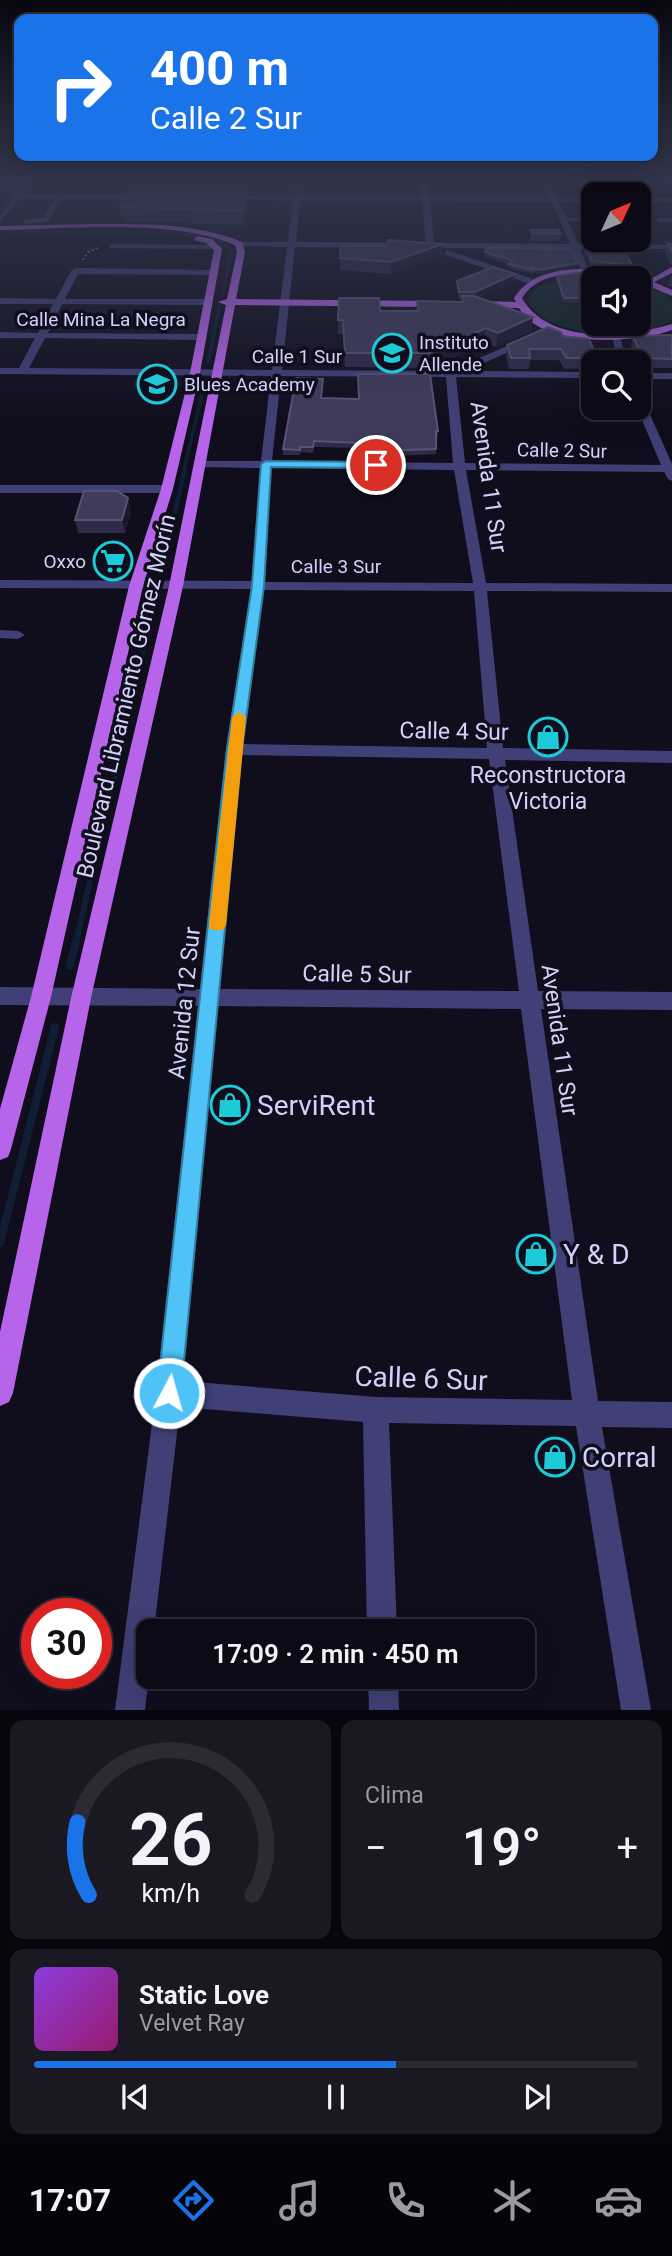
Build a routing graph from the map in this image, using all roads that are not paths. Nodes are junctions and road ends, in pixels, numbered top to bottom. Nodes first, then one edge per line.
1 (216, 260) edge
2 (239, 260) edge
3 (289, 260) edge
4 (469, 260) edge
5 (672, 270) edge
6 (215, 272) junction
7 (581, 273) edge
8 (651, 277) edge
9 (533, 282) junction
10 (651, 284) edge
11 (672, 293) edge
12 (0, 301) edge
13 (59, 301) junction
14 (208, 302) junction
15 (231, 302) junction
16 (285, 302) junction
17 (455, 304) edge
18 (468, 304) edge
19 (519, 305) junction
20 (553, 328) junction
21 (670, 330) edge
22 (0, 335) edge
23 (42, 335) junction
24 (202, 337) junction
25 (615, 338) junction
26 (619, 350) edge
27 (0, 371) edge
28 (23, 371) junction
29 (195, 373) junction
30 (220, 373) junction
31 (277, 373) junction
32 (451, 374) junction
33 (581, 375) edge
34 (651, 376) edge
35 (672, 376) edge
36 (648, 420) edge
37 (200, 464) junction
38 (266, 464) junction
39 (459, 466) junction
40 (671, 472) edge
41 (0, 489) edge
42 (167, 489) junction
43 (0, 584) edge
44 (136, 586) junction
45 (176, 586) junction
46 (258, 586) junction
47 (480, 586) junction
48 (672, 588) edge
49 (0, 635) edge
50 (18, 635) dead end
51 (234, 749) junction
52 (496, 755) junction
53 (672, 757) edge
54 (0, 996) edge
55 (210, 996) junction
56 (41, 997) junction
57 (81, 998) junction
58 (672, 1000) edge
59 (530, 1001) junction
60 (0, 1149) edge
61 (0, 1393) edge
62 (169, 1393) junction
63 (376, 1410) junction
64 (587, 1413) junction
65 (672, 1415) edge
66 (382, 1619) edge
67 (383, 1689) edge
68 (130, 1710) edge
69 (384, 1710) edge
70 (636, 1710) edge

1 - 6 main road, Boulevard Libramiento Gómez Morín
2 - 15 main road, Boulevard Libramiento Gómez Morín
3 - 16 street, Avenida 12 Sur
4 - 9 street
5 - 8 main road
6 - 13 street
6 - 14 main road, Boulevard Libramiento Gómez Morín
7 - 9 main road
9 - 19 main road
10 - 11 main road
12 - 13 street
13 - 14 street
13 - 23 street
14 - 15 main road
14 - 24 main road, Boulevard Libramiento Gómez Morín
15 - 16 main road
15 - 30 main road, Boulevard Libramiento Gómez Morín
16 - 17 main road
16 - 31 street, Avenida 12 Sur
18 - 19 main road
19 - 20 main road
20 - 25 main road
20 - 32 street
21 - 25 main road
22 - 23 street, Calle Mina La Negra
23 - 24 street, Calle Mina La Negra
23 - 28 street
24 - 29 main road, Boulevard Libramiento Gómez Morín
25 - 26 street
27 - 28 street, Calle 1 Sur
28 - 29 street, Calle 1 Sur
29 - 30 street, Calle 1 Sur
29 - 42 main road, Boulevard Libramiento Gómez Morín
30 - 31 street, Calle 1 Sur
30 - 37 main road, Boulevard Libramiento Gómez Morín
31 - 32 street, Calle 1 Sur
31 - 38 street, Avenida 12 Sur
32 - 33 street, Calle 1 Sur
32 - 39 street, Avenida 11 Sur
34 - 35 street
36 - 40 street
37 - 38 street, Calle 2 Sur
37 - 45 main road, Boulevard Libramiento Gómez Morín
38 - 39 street, Calle 2 Sur
38 - 46 street, Avenida 12 Sur
39 - 40 street, Calle 2 Sur
39 - 47 street, Avenida 11 Sur
41 - 42 street
42 - 44 main road, Boulevard Libramiento Gómez Morín
43 - 44 street, Calle 3 Sur
44 - 45 street, Calle 3 Sur
44 - 56 main road, Boulevard Libramiento Gómez Morín
45 - 46 street, Calle 3 Sur
45 - 57 main road, Boulevard Libramiento Gómez Morín
46 - 47 street, Calle 3 Sur
46 - 51 street, Avenida 12 Sur
47 - 48 street, Calle 3 Sur
47 - 52 street, Avenida 11 Sur
49 - 50 street
51 - 52 street, Calle 4 Sur
51 - 55 street, Avenida 12 Sur
52 - 53 street, Calle 4 Sur
52 - 59 street, Avenida 11 Sur
54 - 56 street, Calle 5 Sur
55 - 57 street, Calle 5 Sur
55 - 59 street, Calle 5 Sur
55 - 62 street, Avenida 12 Sur
56 - 57 street, Calle 5 Sur
56 - 60 main road, Boulevard Libramiento Gómez Morín
57 - 61 main road, Boulevard Libramiento Gómez Morín
58 - 59 street, Calle 5 Sur
59 - 64 street, Avenida 11 Sur
62 - 63 street, Calle 6 Sur
62 - 68 street, Avenida 12 Sur
63 - 64 street, Calle 6 Sur
63 - 66 street
64 - 65 street, Calle 6 Sur
64 - 70 street, Avenida 11 Sur
67 - 69 street

